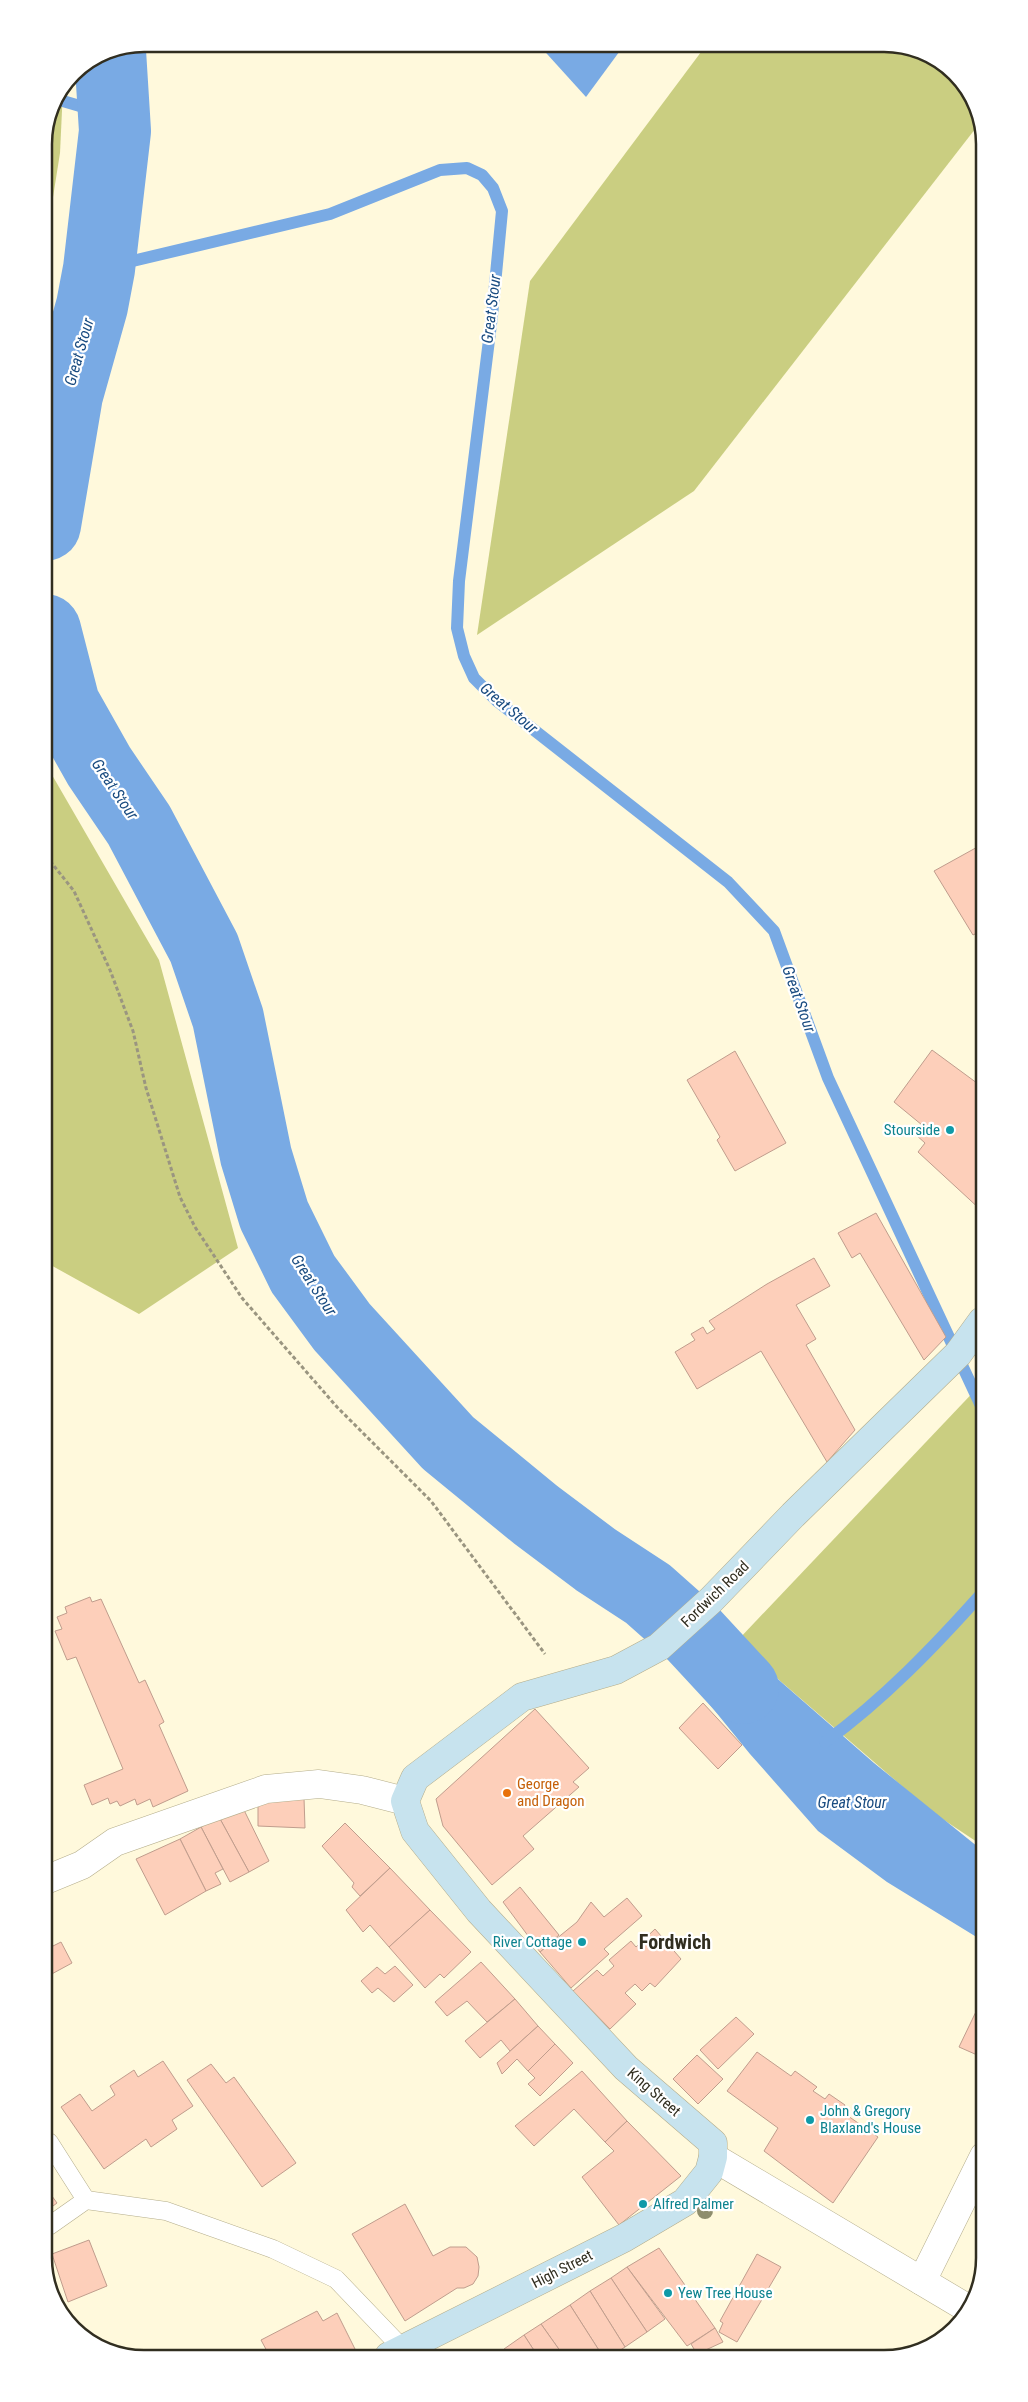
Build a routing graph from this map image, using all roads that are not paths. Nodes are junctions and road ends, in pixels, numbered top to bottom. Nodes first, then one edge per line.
1 (976, 1328) edge
2 (405, 1801) junction
3 (52, 1877) edge
4 (52, 2147) edge
5 (714, 2157) junction
6 (976, 2172) edge
7 (86, 2200) junction
8 (52, 2224) edge
9 (922, 2281) junction
10 (962, 2305) edge
11 (393, 2349) edge
12 (403, 2349) edge

1 - 2 street, Fordwich Road
2 - 3 street
2 - 5 street, King Street
4 - 7 lane
5 - 9 street
5 - 12 street, High Street
6 - 9 street
7 - 8 lane
7 - 11 lane
9 - 10 street

